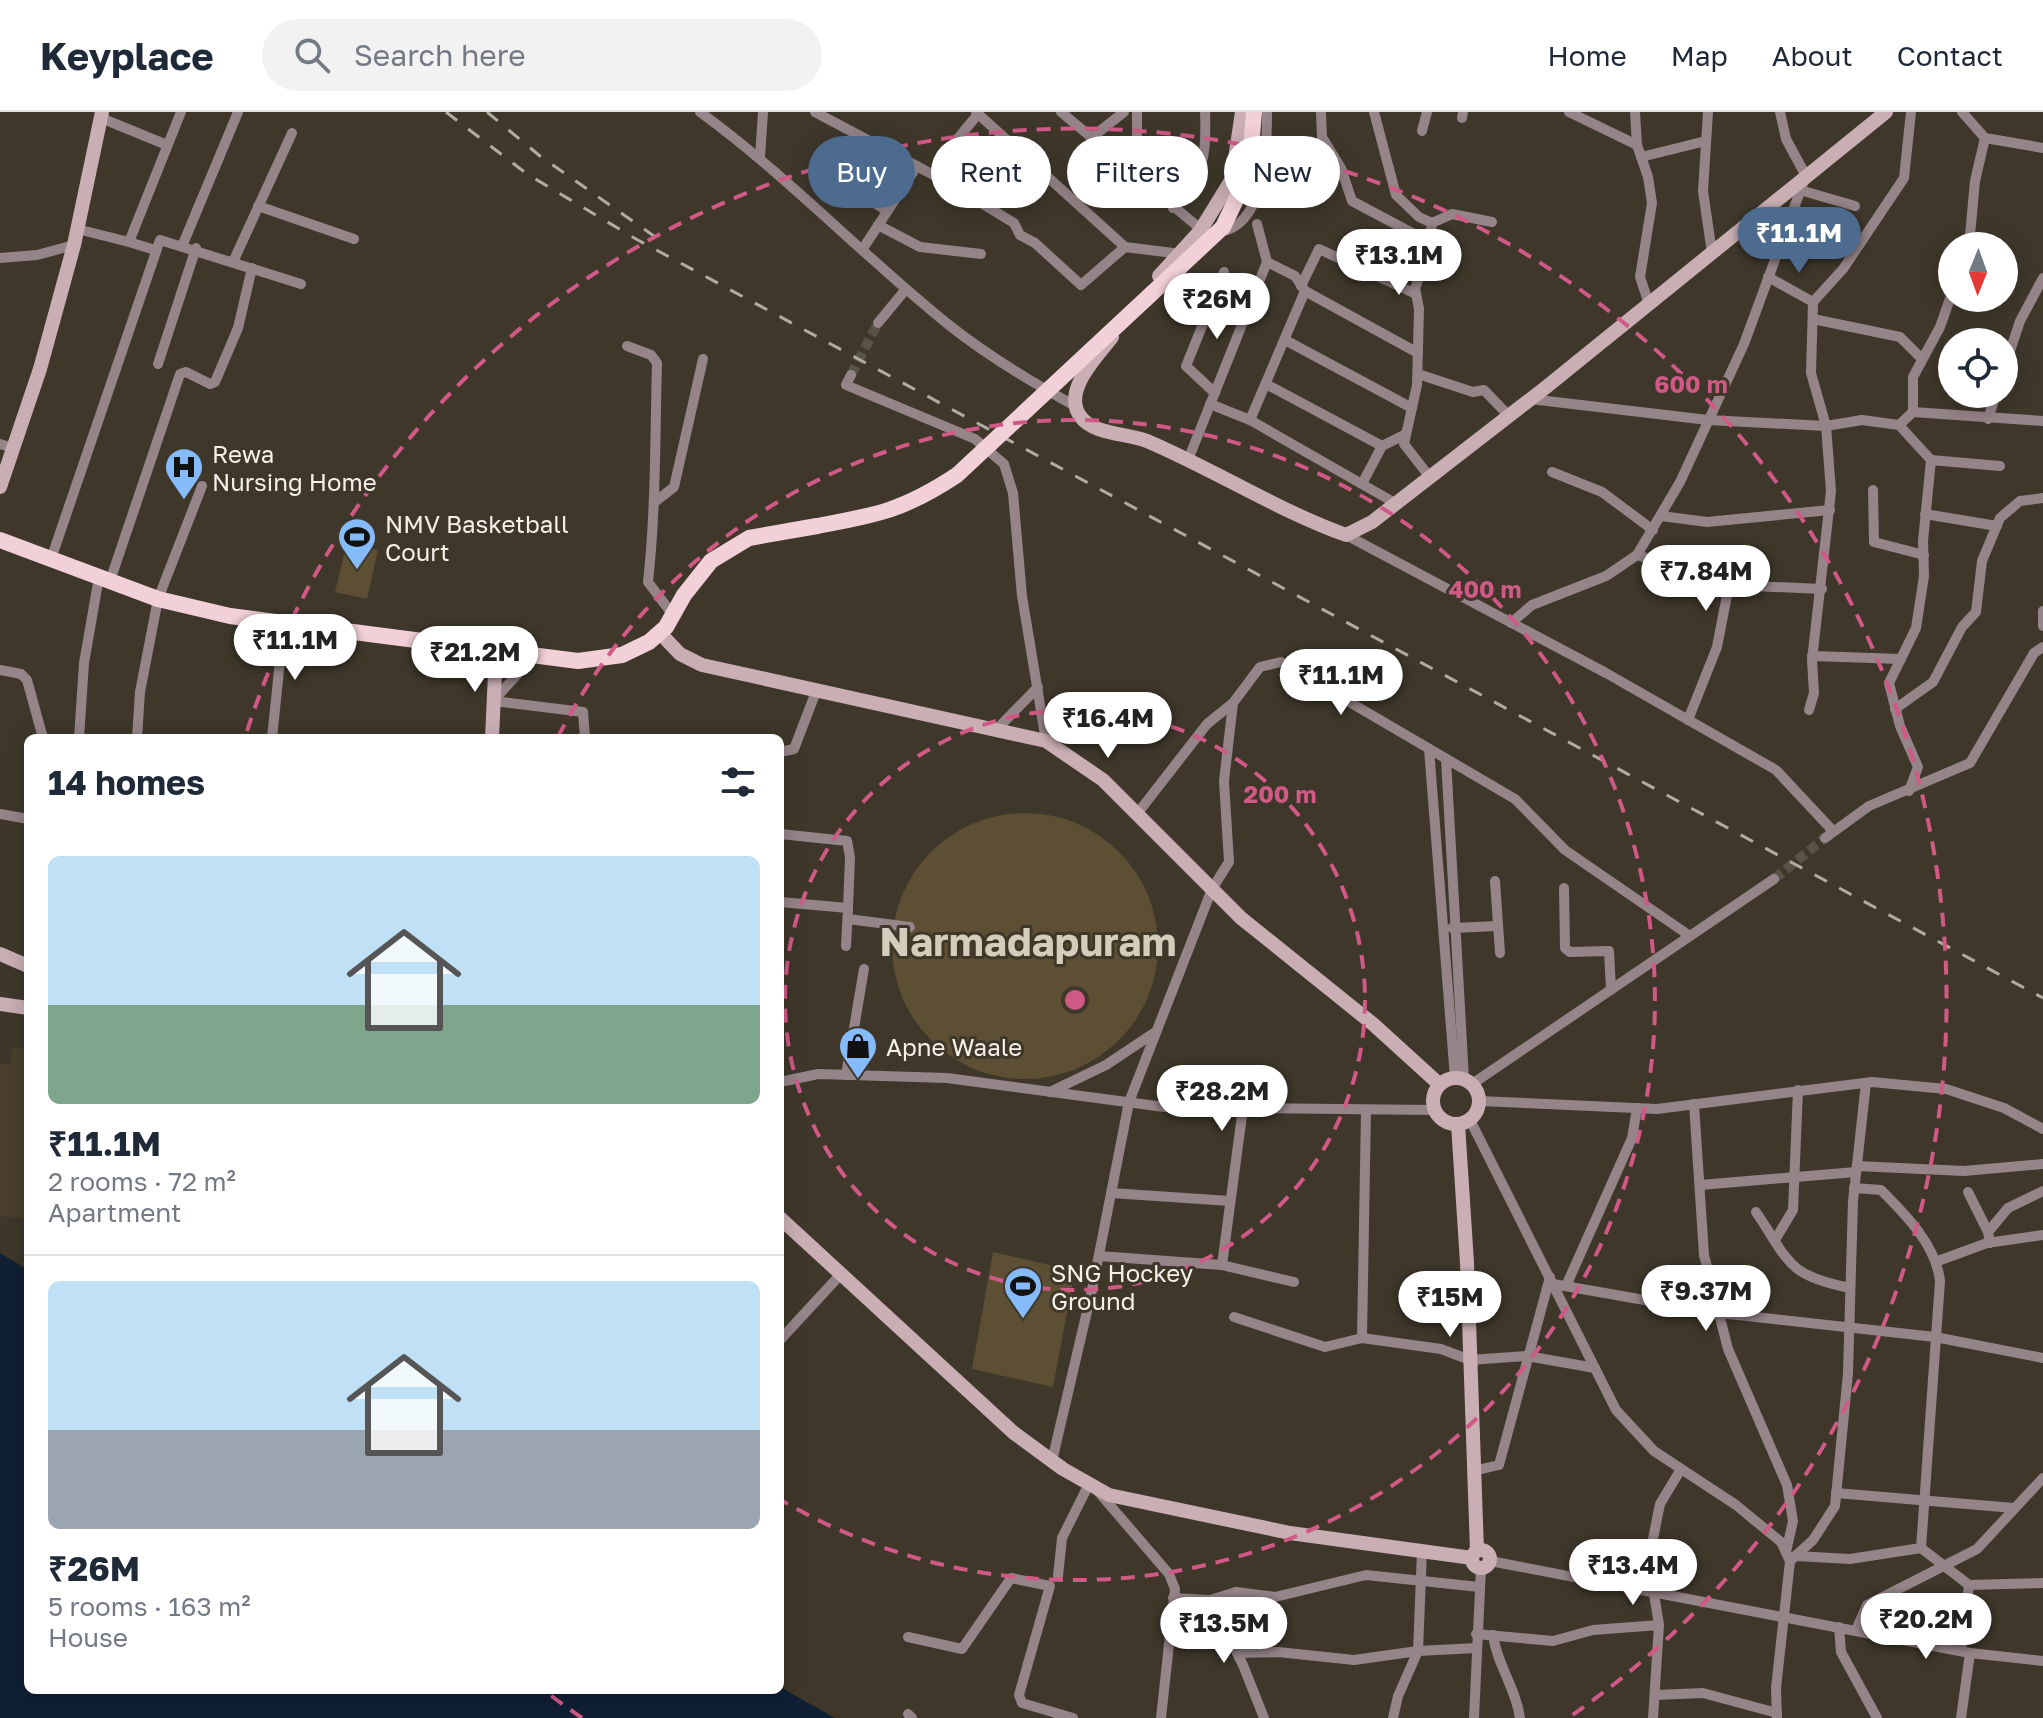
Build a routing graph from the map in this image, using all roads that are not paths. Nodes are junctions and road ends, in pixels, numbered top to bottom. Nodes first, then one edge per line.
1 (181, 112) edge
2 (238, 112) edge
3 (700, 112) edge
4 (763, 112) edge
5 (815, 112) edge
6 (1061, 112) edge
7 (1124, 112) edge
8 (1137, 112) edge
9 (1205, 112) edge
10 (1242, 112) edge
11 (1254, 112) edge
12 (1267, 112) edge
13 (1321, 112) edge
14 (1374, 112) edge
15 (1427, 112) edge
16 (1569, 112) edge
17 (1635, 112) edge
18 (1708, 112) edge
19 (1780, 112) edge
20 (1886, 112) edge
21 (1911, 112) edge
22 (1962, 112) edge
23 (977, 113) edge
24 (102, 115) edge
25 (1595, 118) edge
26 (1422, 131) dead end
27 (292, 133) dead end
28 (958, 136) edge
29 (1089, 136) edge
30 (1094, 136) edge
31 (1137, 136) edge
32 (1206, 136) edge
33 (1985, 138) junction
34 (1706, 141) junction
35 (167, 145) junction
36 (1637, 145) junction
37 (2043, 148) edge
38 (760, 157) junction
39 (1641, 157) junction
40 (917, 166) junction
41 (931, 174) edge
42 (1804, 181) junction
43 (258, 206) junction
44 (1855, 206) dead end
45 (882, 208) edge
46 (989, 208) edge
47 (1173, 208) edge
48 (887, 211) junction
49 (1492, 222) dead end
50 (1432, 223) junction
51 (1257, 224) dead end
52 (878, 225) junction
53 (77, 229) junction
54 (1200, 231) junction
55 (1970, 232) edge
56 (354, 239) dead end
57 (129, 242) junction
58 (1429, 242) junction
59 (183, 244) junction
60 (74, 245) junction
61 (1125, 247) junction
62 (196, 248) junction
63 (155, 250) junction
64 (862, 250) junction
65 (1712, 253) junction
66 (981, 254) dead end
67 (1181, 254) junction
68 (0, 258) edge
69 (233, 262) junction
70 (1267, 262) junction
71 (252, 268) junction
72 (1224, 272) dead end
73 (1768, 277) junction
74 (2043, 278) edge
75 (301, 284) dead end
76 (1303, 288) junction
77 (906, 289) junction
78 (1416, 294) junction
79 (1813, 302) junction
80 (1649, 304) junction
81 (1945, 312) edge
82 (1813, 319) junction
83 (878, 323) tunnel mouth
84 (2018, 328) edge
85 (1285, 340) junction
86 (627, 346) dead end
87 (1418, 353) junction
88 (1921, 358) junction
89 (703, 359) dead end
90 (158, 364) dead end
91 (1418, 374) junction
92 (851, 375) dead end
93 (1266, 384) junction
94 (1212, 398) junction
95 (1530, 399) junction
96 (1077, 407) junction
97 (1412, 408) junction
98 (1992, 408) edge
99 (1913, 412) junction
100 (1508, 415) junction
101 (1988, 419) junction
102 (1250, 420) junction
103 (1708, 420) junction
104 (2043, 421) edge
105 (1899, 425) junction
106 (1826, 426) junction
107 (1406, 434) junction
108 (7, 446) edge
109 (1382, 446) junction
110 (1188, 460) junction
111 (1931, 460) junction
112 (2000, 466) dead end
113 (1552, 472) dead end
114 (1429, 476) junction
115 (1363, 482) junction
116 (202, 486) dead end
117 (0, 487) edge
118 (1873, 490) dead end
119 (2043, 498) edge
120 (656, 501) junction
121 (1395, 503) junction
122 (1830, 510) junction
123 (1925, 514) junction
124 (1661, 516) junction
125 (1997, 526) junction
126 (1653, 530) junction
127 (1346, 535) junction
128 (0, 540) edge
129 (1637, 555) junction
130 (1924, 555) junction
131 (51, 559) junction
132 (104, 579) junction
133 (1729, 585) junction
134 (1822, 589) junction
135 (158, 599) junction
136 (2043, 611) edge
137 (673, 615) junction
138 (284, 622) junction
139 (1511, 623) junction
140 (2043, 626) edge
141 (660, 633) junction
142 (2043, 647) edge
143 (496, 652) junction
144 (534, 656) junction
145 (1812, 656) junction
146 (1901, 659) junction
147 (0, 670) edge
148 (1038, 687) junction
149 (817, 689) junction
150 (493, 701) junction
151 (1233, 703) junction
152 (1895, 709) junction
153 (1809, 710) dead end
154 (1688, 720) junction
155 (998, 728) junction
156 (42, 734) edge
157 (79, 734) edge
158 (137, 734) edge
159 (272, 734) edge
160 (492, 734) edge
161 (585, 734) edge
162 (1046, 741) junction
163 (1429, 749) junction
164 (784, 751) edge
165 (1446, 759) junction
166 (1909, 791) junction
167 (0, 814) edge
168 (1137, 814) junction
169 (24, 818) edge
170 (784, 834) edge
171 (1774, 879) tunnel mouth
172 (1495, 881) dead end
173 (1564, 888) dead end
174 (1212, 889) junction
175 (784, 903) edge
176 (848, 914) junction
177 (1498, 926) junction
178 (910, 927) dead end
179 (1450, 928) junction
180 (1690, 936) junction
181 (846, 946) dead end
182 (1500, 953) dead end
183 (0, 954) edge
184 (24, 964) edge
185 (864, 969) dead end
186 (1611, 990) junction
187 (0, 1004) edge
188 (24, 1007) edge
189 (1155, 1032) junction
190 (846, 1075) junction
191 (1464, 1080) junction
192 (784, 1081) edge
193 (1866, 1083) junction
194 (1439, 1084) junction
195 (1798, 1090) junction
196 (1050, 1092) junction
197 (1479, 1101) junction
198 (1129, 1102) junction
199 (1694, 1104) junction
200 (1243, 1108) junction
201 (1637, 1108) junction
202 (1366, 1110) junction
203 (1434, 1110) junction
204 (1464, 1122) junction
205 (2043, 1129) edge
206 (2043, 1164) edge
207 (1857, 1169) junction
208 (1796, 1177) junction
209 (1700, 1185) junction
210 (1854, 1188) junction
211 (2043, 1191) edge
212 (1968, 1192) dead end
213 (1111, 1193) junction
214 (1230, 1201) junction
215 (1756, 1212) dead end
216 (784, 1222) edge
217 (2043, 1235) edge
218 (1989, 1237) junction
219 (1775, 1240) junction
220 (1099, 1256) junction
221 (1938, 1261) junction
222 (1222, 1265) junction
223 (841, 1274) junction
224 (1552, 1280) junction
225 (1294, 1282) dead end
226 (1566, 1286) junction
227 (1850, 1288) junction
228 (1719, 1313) junction
229 (1234, 1317) dead end
230 (1849, 1327) junction
231 (784, 1336) edge
232 (1935, 1337) junction
233 (1362, 1338) junction
234 (1527, 1356) junction
235 (2043, 1358) edge
236 (1470, 1360) junction
237 (1595, 1368) junction
238 (1052, 1461) junction
239 (1681, 1469) junction
240 (1473, 1471) junction
241 (2043, 1478) edge
242 (1092, 1485) junction
243 (1836, 1493) junction
244 (1924, 1503) junction
245 (2014, 1508) junction
246 (1653, 1539) dead end
247 (1921, 1548) junction
248 (1422, 1551) junction
249 (1790, 1557) junction
250 (1480, 1559) junction
251 (1941, 1564) junction
252 (1058, 1576) dead end
253 (1421, 1581) junction
254 (2043, 1583) edge
255 (1969, 1585) junction
256 (1479, 1587) junction
257 (1654, 1594) junction
258 (1173, 1598) junction
259 (1210, 1600) junction
260 (1784, 1616) junction
261 (1659, 1625) junction
262 (1839, 1627) junction
263 (1856, 1630) junction
264 (1476, 1634) junction
265 (1493, 1635) junction
266 (908, 1637) dead end
267 (1477, 1648) junction
268 (1418, 1651) junction
269 (1966, 1652) junction
270 (1237, 1653) junction
271 (2043, 1661) edge
272 (1655, 1695) junction
273 (1777, 1716) edge
274 (1073, 1718) edge
275 (1161, 1718) edge
276 (1264, 1718) edge
277 (1393, 1718) edge
278 (1474, 1718) edge
279 (1520, 1718) edge
280 (1653, 1718) edge
281 (1877, 1718) edge
282 (1961, 1718) edge

1 - 35 street
2 - 59 street
3 - 38 street
4 - 38 street
5 - 40 street
6 - 29 street
7 - 30 street
8 - 31 street
9 - 32 street
10 - 54 street
11 - 137 main road, bridge
12 - 54 street
13 - 58 street
14 - 50 street
15 - 26 street
16 - 25 street
17 - 36 street
18 - 34 street
19 - 42 street
20 - 42 street
21 - 79 street
22 - 33 street
23 - 28 street
23 - 61 street
24 - 35 street
24 - 53 street
25 - 36 street
27 - 43 street
33 - 37 street
33 - 55 street
34 - 39 street
34 - 65 street
35 - 57 street
36 - 39 street
38 - 64 street
39 - 80 street
40 - 41 street
40 - 48 street
42 - 44 street
42 - 65 street
42 - 73 street
43 - 56 street
43 - 69 street
45 - 48 street
46 - 61 street
47 - 54 street
48 - 52 street
49 - 50 street
50 - 58 street
51 - 70 street
52 - 64 street
52 - 66 street
53 - 57 street
53 - 60 street
54 - 67 street
57 - 63 street
58 - 78 street
59 - 62 street
59 - 63 street
60 - 68 street
60 - 108 street
61 - 67 street
62 - 69 street
62 - 90 street
63 - 131 street
64 - 77 street
65 - 80 street
67 - 96 street
69 - 71 street
70 - 76 street
70 - 94 street
71 - 75 street
71 - 132 street
72 - 94 street
73 - 79 street
73 - 103 street
74 - 84 street
76 - 78 street
76 - 85 street
76 - 87 street
77 - 83 street
77 - 96 street
78 - 87 street
79 - 82 street
80 - 95 street
81 - 88 street
82 - 88 street
82 - 106 street
85 - 93 street
85 - 97 street
86 - 120 street
87 - 91 street
88 - 99 street
89 - 120 street
91 - 97 street
91 - 100 street
92 - 148 street
93 - 102 street
93 - 109 street
94 - 102 street
94 - 110 street
95 - 100 street
95 - 103 street
96 - 110 street
97 - 107 street
98 - 101 street
99 - 101 street
99 - 105 street
100 - 114 street
101 - 104 street
102 - 115 street
103 - 106 street
103 - 124 street
105 - 106 street
105 - 111 street
106 - 122 street
107 - 109 street
107 - 114 street
108 - 117 street
109 - 115 street
110 - 127 street
111 - 112 street
111 - 123 street
113 - 126 street
114 - 121 street
115 - 121 street
116 - 135 street
118 - 130 street
119 - 125 street
120 - 137 street
121 - 127 street
122 - 124 street
122 - 134 street
123 - 125 street
123 - 130 street
124 - 126 street
125 - 152 street
126 - 129 street
127 - 139 street
128 - 131 main road
129 - 133 street
129 - 139 street
130 - 146 street
131 - 132 main road
132 - 135 main road
132 - 157 street
133 - 134 street
133 - 154 street
134 - 145 street
135 - 138 main road
135 - 158 street
136 - 140 street
137 - 141 main road
138 - 143 main road
138 - 159 street
139 - 154 street
141 - 144 main road
141 - 149 street
142 - 166 street
143 - 144 main road
143 - 150 street
144 - 150 street
145 - 146 street
145 - 153 street
146 - 152 street
147 - 156 street
148 - 155 street
148 - 162 street
149 - 155 street
149 - 164 street
150 - 160 street
150 - 161 street
151 - 163 street
151 - 168 street
151 - 174 street
152 - 166 street
154 - 166 street
155 - 162 street
162 - 168 street
163 - 165 street
163 - 179 street
165 - 179 street
165 - 180 street
167 - 169 street
168 - 174 street
170 - 176 street
171 - 180 street
172 - 177 street
173 - 186 street
174 - 189 street
174 - 194 street
175 - 176 street
176 - 178 street
176 - 181 street
177 - 179 street
177 - 182 street
179 - 191 street
180 - 186 street
183 - 184 street
185 - 190 street
186 - 191 street
187 - 188 street
189 - 196 street
189 - 198 street
190 - 192 street
190 - 196 street
191 - 194 street
191 - 197 street
193 - 195 street
193 - 205 street
193 - 207 street
194 - 203 street
195 - 199 street
195 - 208 street
196 - 198 street
197 - 201 street
197 - 204 street
198 - 200 street
198 - 213 street
199 - 201 street
199 - 209 street
200 - 202 street
200 - 214 street
201 - 226 street
202 - 203 street
202 - 233 street
203 - 204 street
204 - 224 street
204 - 236 street
206 - 207 street
207 - 208 street
207 - 210 street
208 - 209 street
208 - 219 street
209 - 228 street
210 - 221 street
210 - 227 street
211 - 218 street
212 - 218 street
213 - 214 street
213 - 220 street
214 - 222 street
215 - 219 street
216 - 223 street
217 - 218 street
218 - 221 street
219 - 227 street
220 - 222 street
220 - 238 street
221 - 232 street
222 - 225 street
223 - 231 street
223 - 238 street
224 - 226 street
224 - 234 street
224 - 237 street
226 - 228 street
227 - 230 street
228 - 230 street
228 - 249 street
229 - 233 street
230 - 232 street
230 - 243 street
232 - 235 street
232 - 244 street
233 - 236 street
234 - 236 street
234 - 237 street
234 - 240 street
236 - 240 street
237 - 239 street
238 - 242 street
239 - 246 street
239 - 249 street
240 - 250 street
241 - 245 street
242 - 248 street
242 - 252 street
242 - 258 street
243 - 244 street
243 - 249 street
244 - 245 street
244 - 247 street
245 - 251 street
247 - 249 street
247 - 251 street
248 - 250 street
248 - 253 street
249 - 260 street
250 - 256 street
250 - 257 street
251 - 255 street
251 - 263 street
253 - 256 street
253 - 259 street
253 - 268 street
254 - 255 street
255 - 269 street
256 - 264 street
257 - 260 street
257 - 261 street
258 - 259 street
258 - 275 street
259 - 270 street
260 - 262 street
260 - 273 street
261 - 265 street
261 - 272 street
262 - 263 street
262 - 281 street
263 - 269 street
264 - 265 street
264 - 267 street
265 - 279 street
266 - 274 street
267 - 268 street
267 - 278 street
268 - 270 street
268 - 277 street
269 - 271 street
269 - 282 street
270 - 276 street
272 - 273 street
272 - 280 street

